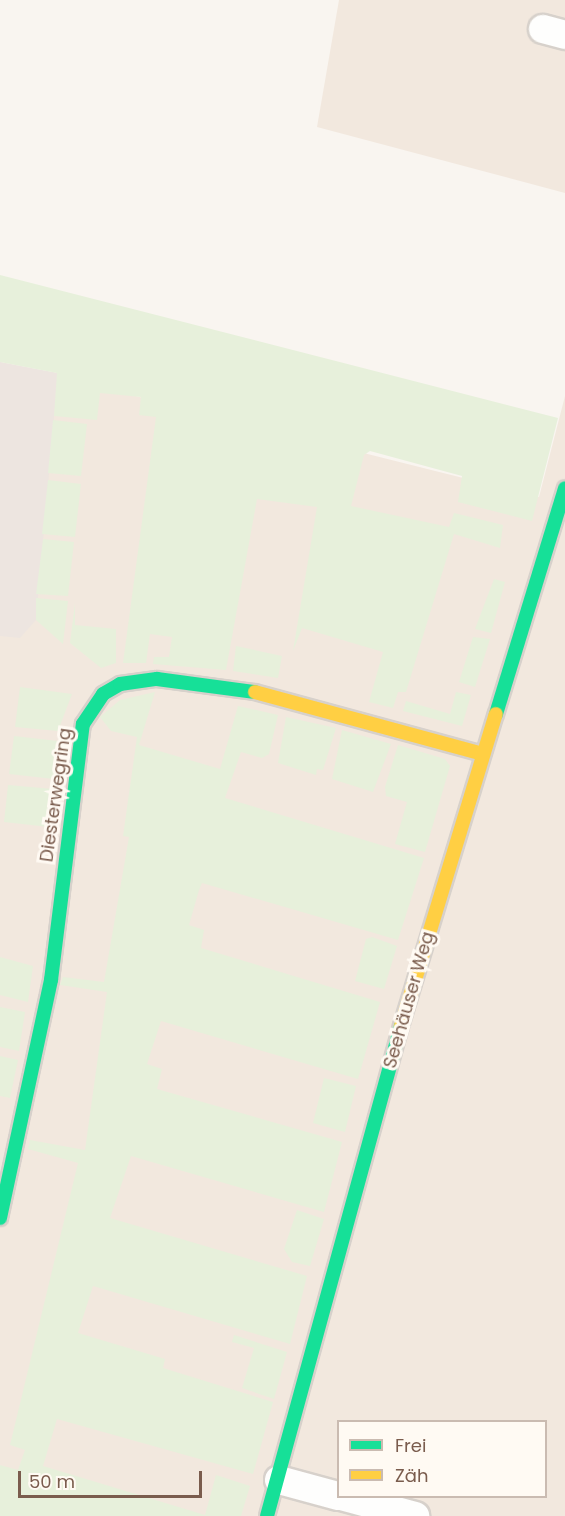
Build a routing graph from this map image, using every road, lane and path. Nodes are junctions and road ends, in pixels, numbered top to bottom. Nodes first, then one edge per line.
1 (565, 488) edge
2 (480, 753) junction
3 (0, 1218) edge
4 (279, 1480) junction
5 (337, 1495) edge
6 (348, 1498) edge
7 (267, 1516) edge
8 (415, 1516) edge

1 - 2 street, Seehäuser Weg
2 - 3 street, Diesterwegring
2 - 4 street, Seehäuser Weg
4 - 5 street
4 - 7 street, Seehäuser Weg
6 - 8 street

